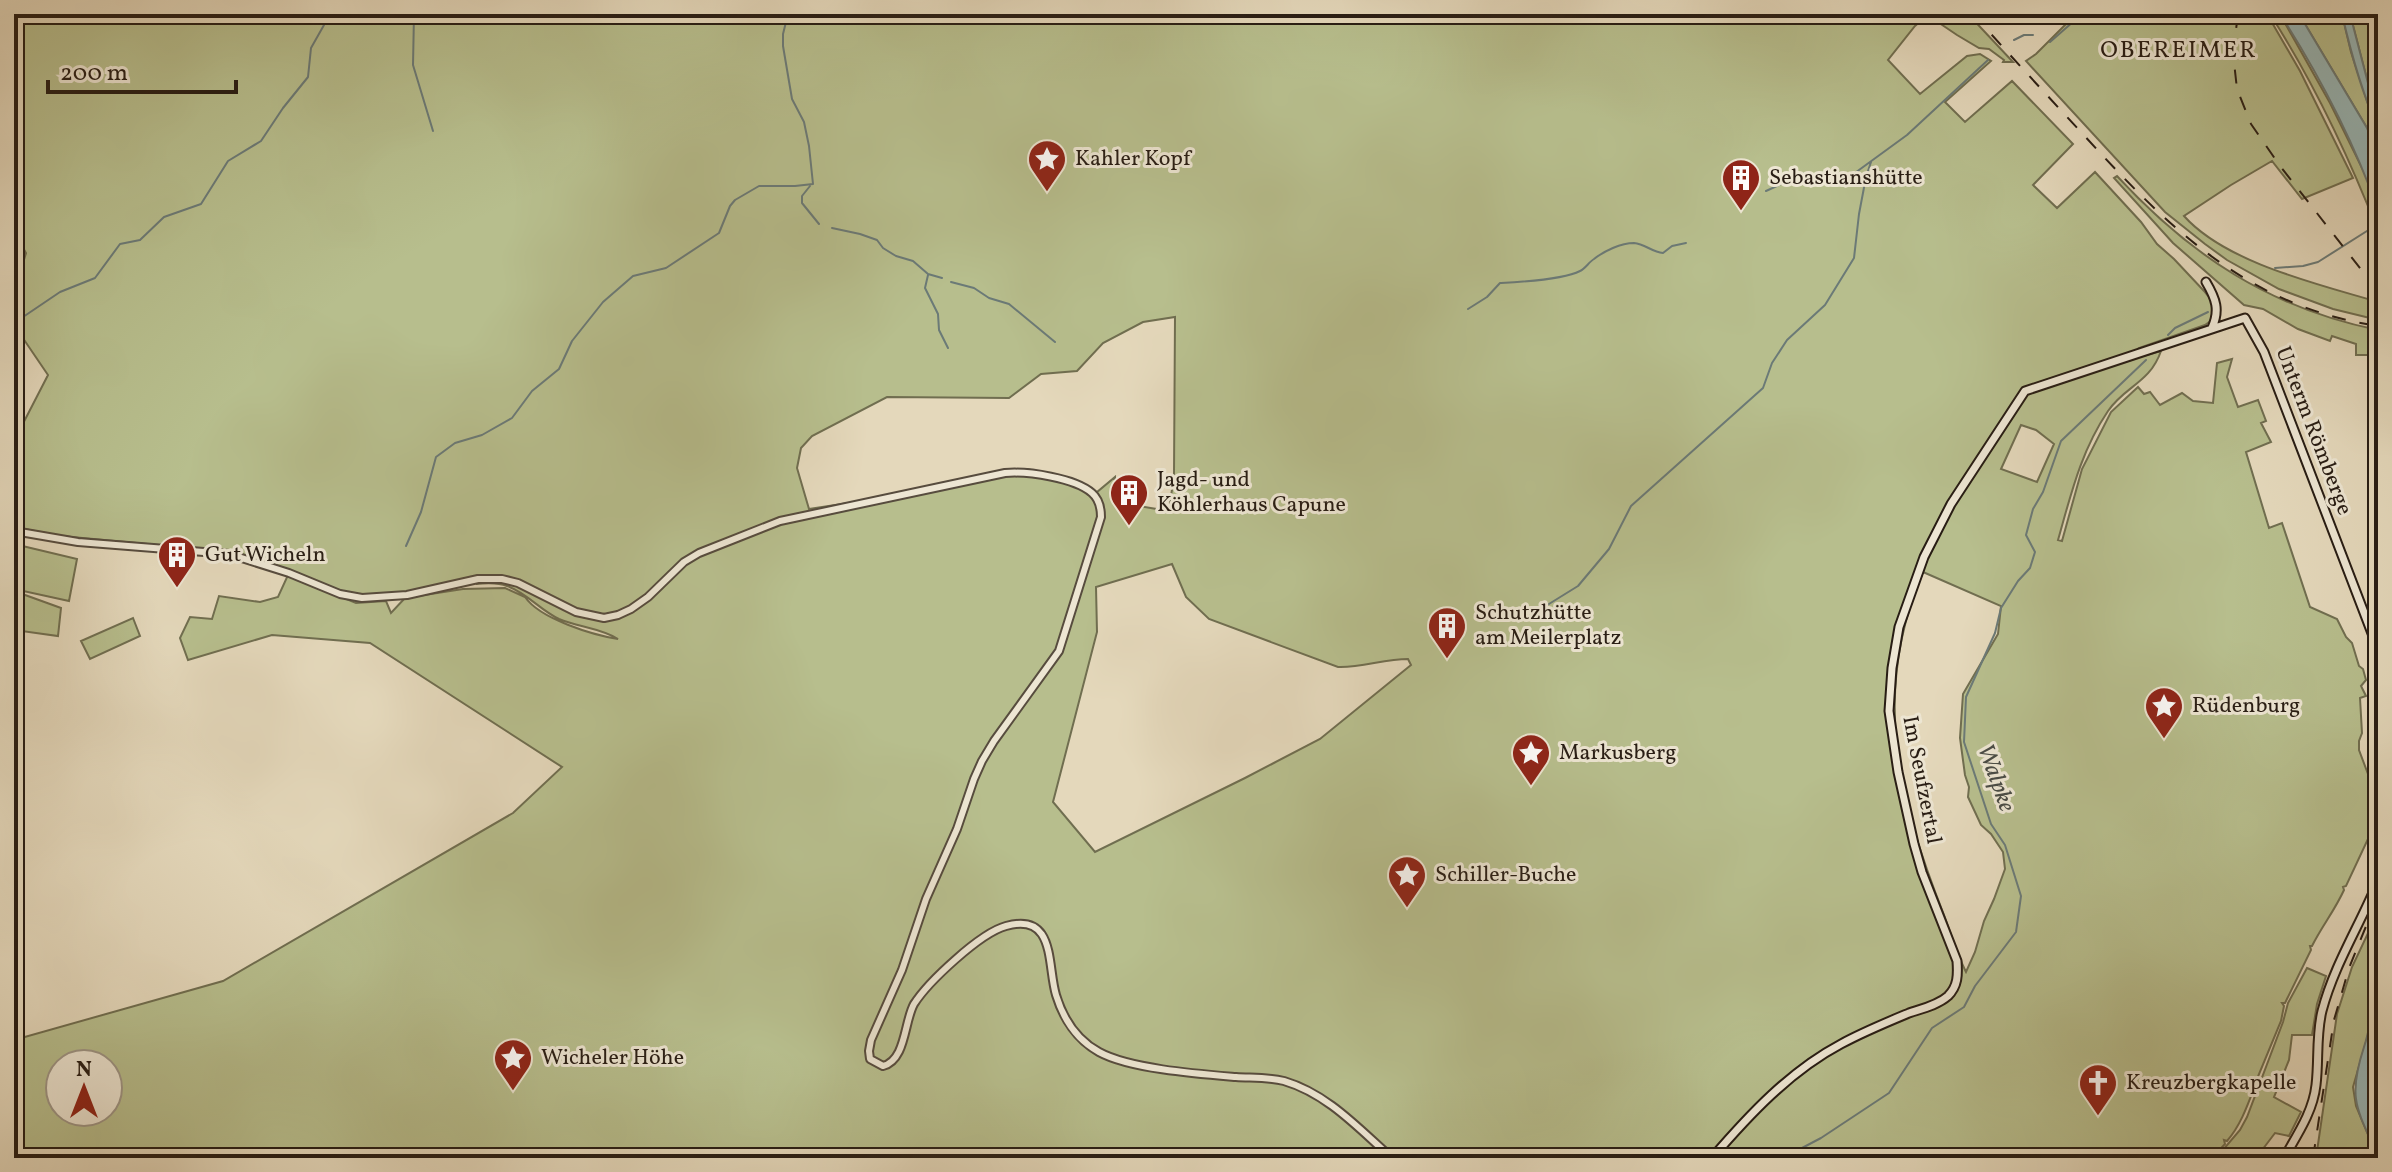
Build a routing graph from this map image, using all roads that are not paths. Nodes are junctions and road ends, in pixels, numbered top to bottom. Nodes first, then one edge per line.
1 (2206, 282) dead end
2 (2245, 318) joint
3 (2212, 328) junction
4 (14, 531) edge
5 (2378, 649) edge
6 (2378, 881) edge
7 (1392, 1158) edge
8 (1712, 1158) edge
9 (2284, 1158) edge

1 - 3 main road
2 - 3 main road, Im Seufzertal
2 - 5 main road, Unterm Römberge
3 - 8 main road, Im Seufzertal
4 - 7 street
6 - 9 main road

